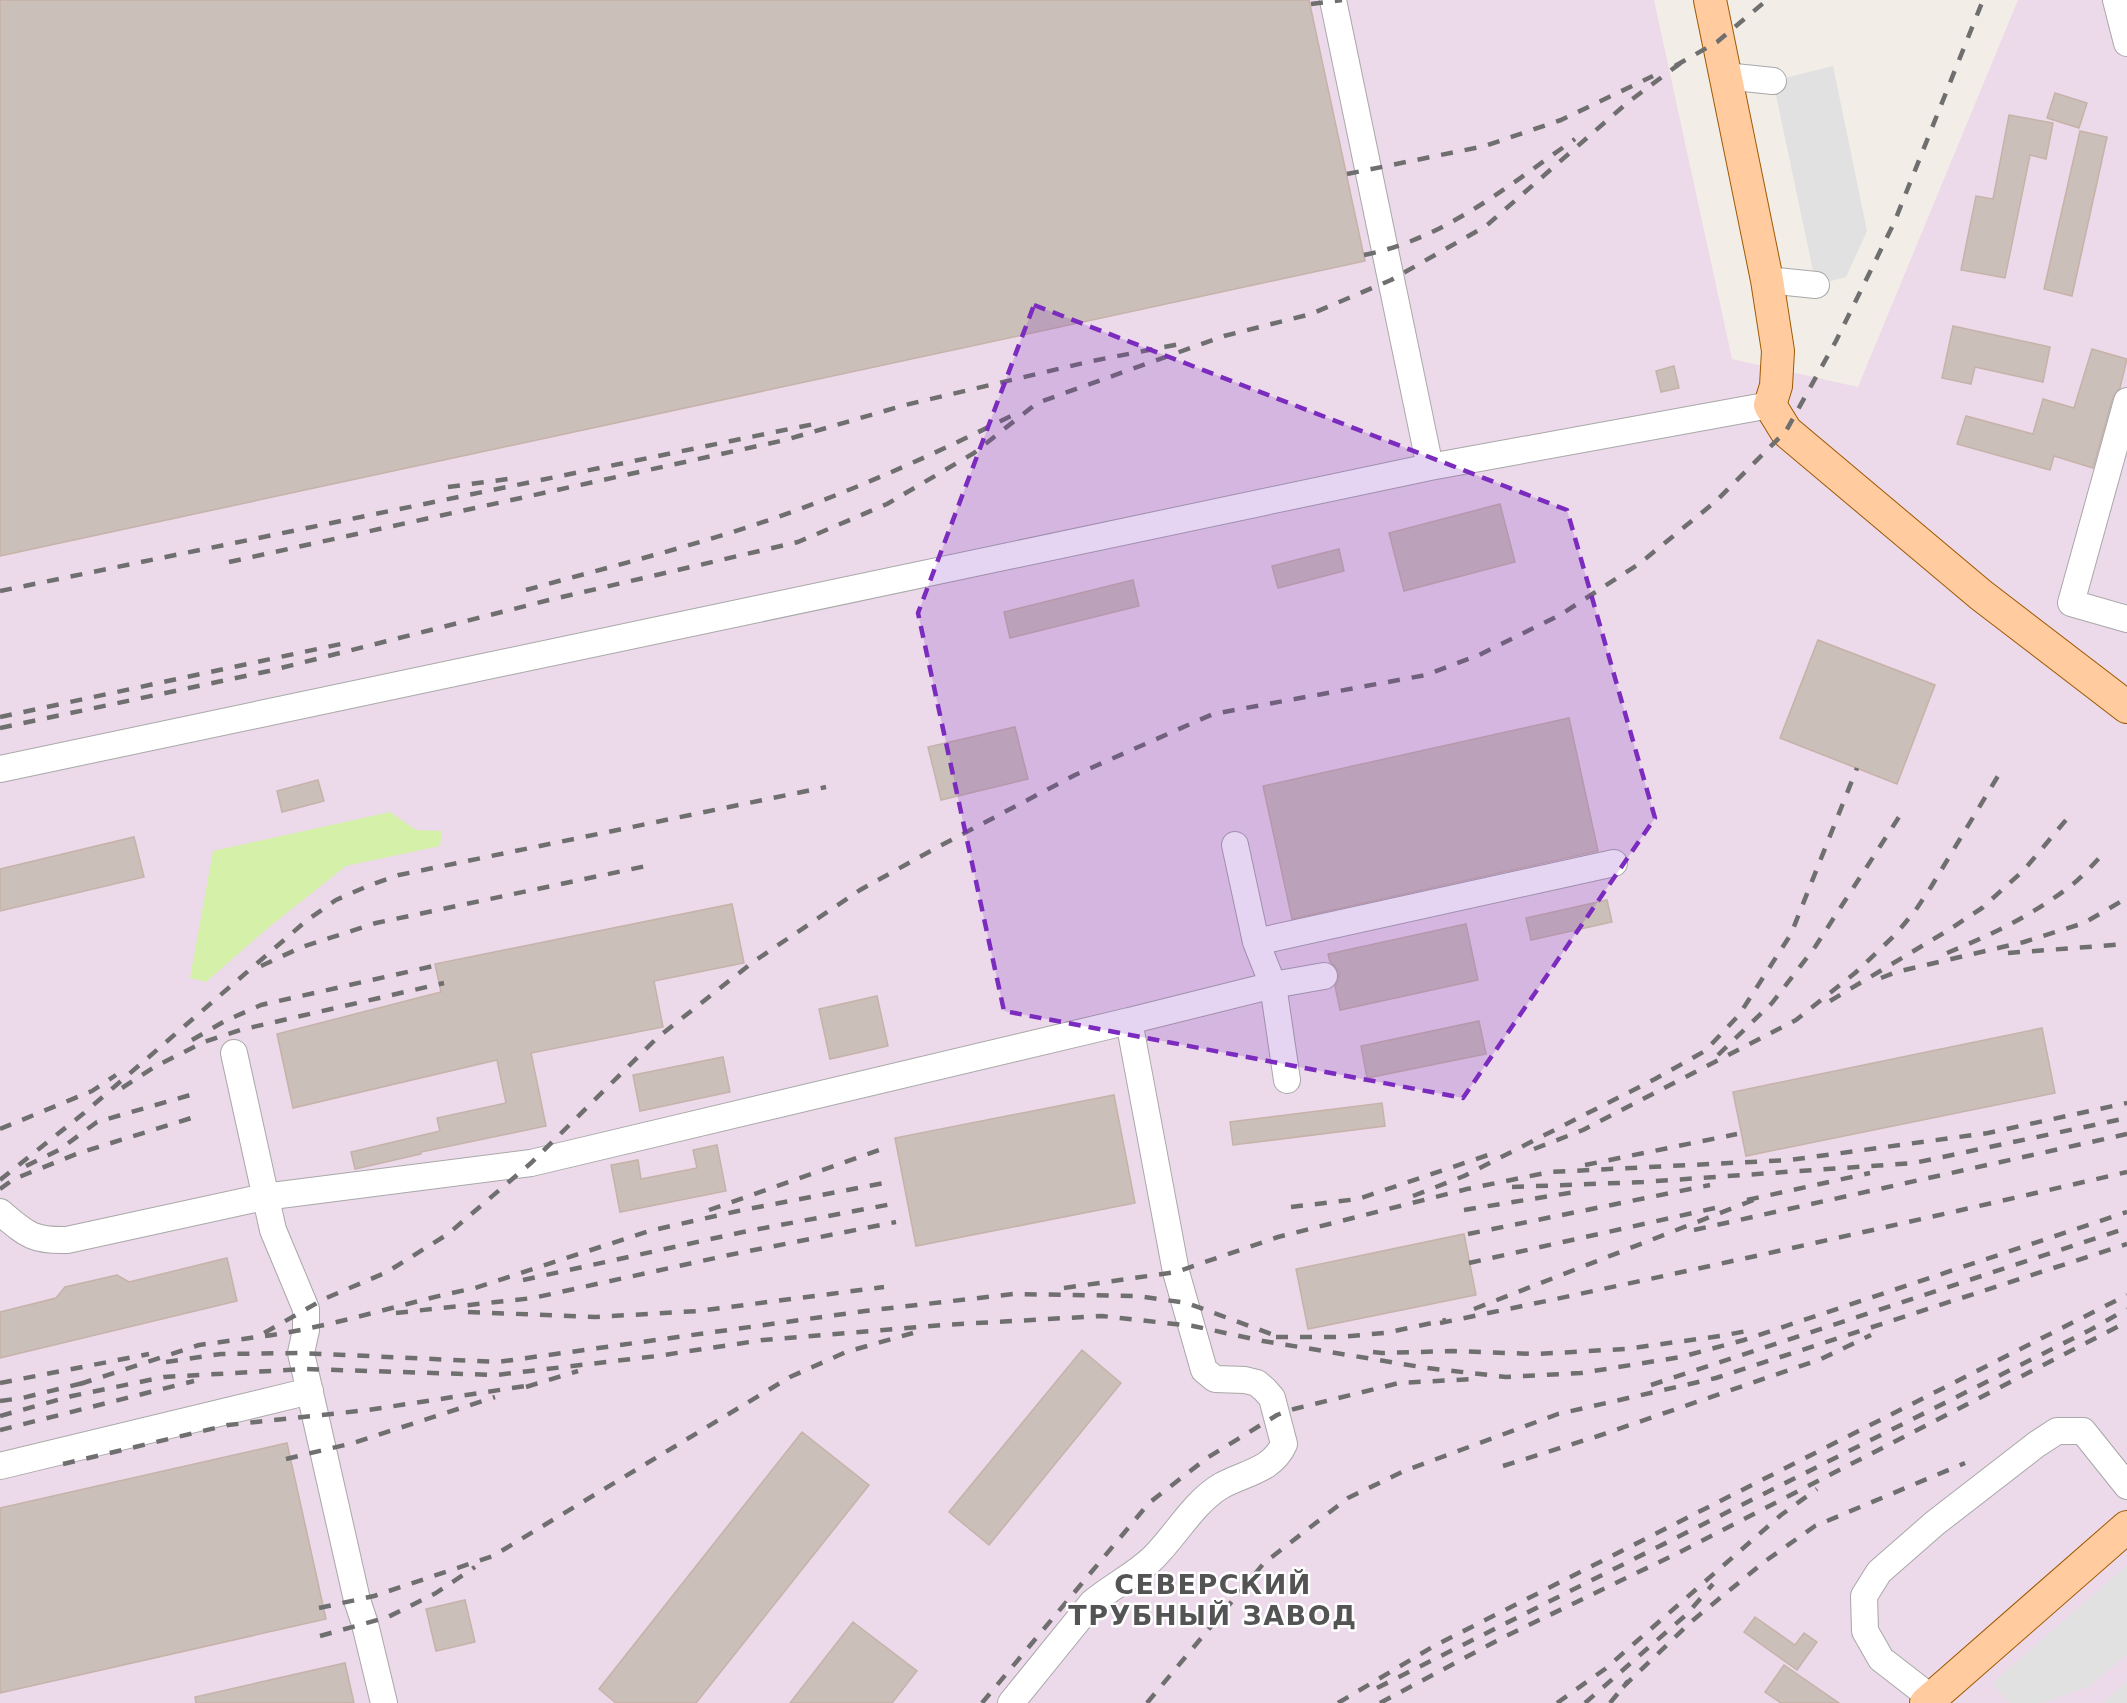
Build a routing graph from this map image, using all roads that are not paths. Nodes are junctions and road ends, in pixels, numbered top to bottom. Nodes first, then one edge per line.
1 (1333, 0) edge
2 (1710, 0) edge
3 (2116, 0) edge
4 (2127, 43) edge
5 (1725, 76) junction
6 (1773, 81) dead end
7 (1767, 280) junction
8 (1816, 285) dead end
9 (2127, 401) edge
10 (1770, 405) junction
11 (1431, 467) junction
12 (2127, 619) edge
13 (2127, 707) edge
14 (0, 770) edge
15 (1235, 845) dead end
16 (1614, 863) dead end
17 (1256, 942) junction
18 (1324, 976) dead end
19 (1273, 985) junction
20 (1129, 1021) junction
21 (234, 1053) dead end
22 (1287, 1080) dead end
23 (264, 1197) junction
24 (0, 1212) edge
25 (310, 1390) junction
26 (0, 1466) edge
27 (2127, 1486) edge
28 (2127, 1527) edge
29 (1928, 1700) edge
30 (384, 1703) edge
31 (1011, 1703) edge

1 - 11 street
2 - 5 main road
3 - 4 street
5 - 6 street
5 - 7 main road
7 - 8 street
7 - 10 main road
9 - 12 street
10 - 11 street
10 - 13 main road
11 - 14 street
15 - 17 street
16 - 17 street
17 - 19 street
18 - 19 street
19 - 20 street
19 - 22 street
20 - 23 street
20 - 31 street
21 - 23 street
23 - 24 street
23 - 25 street
25 - 26 street
25 - 30 street
27 - 29 street
28 - 29 main road

